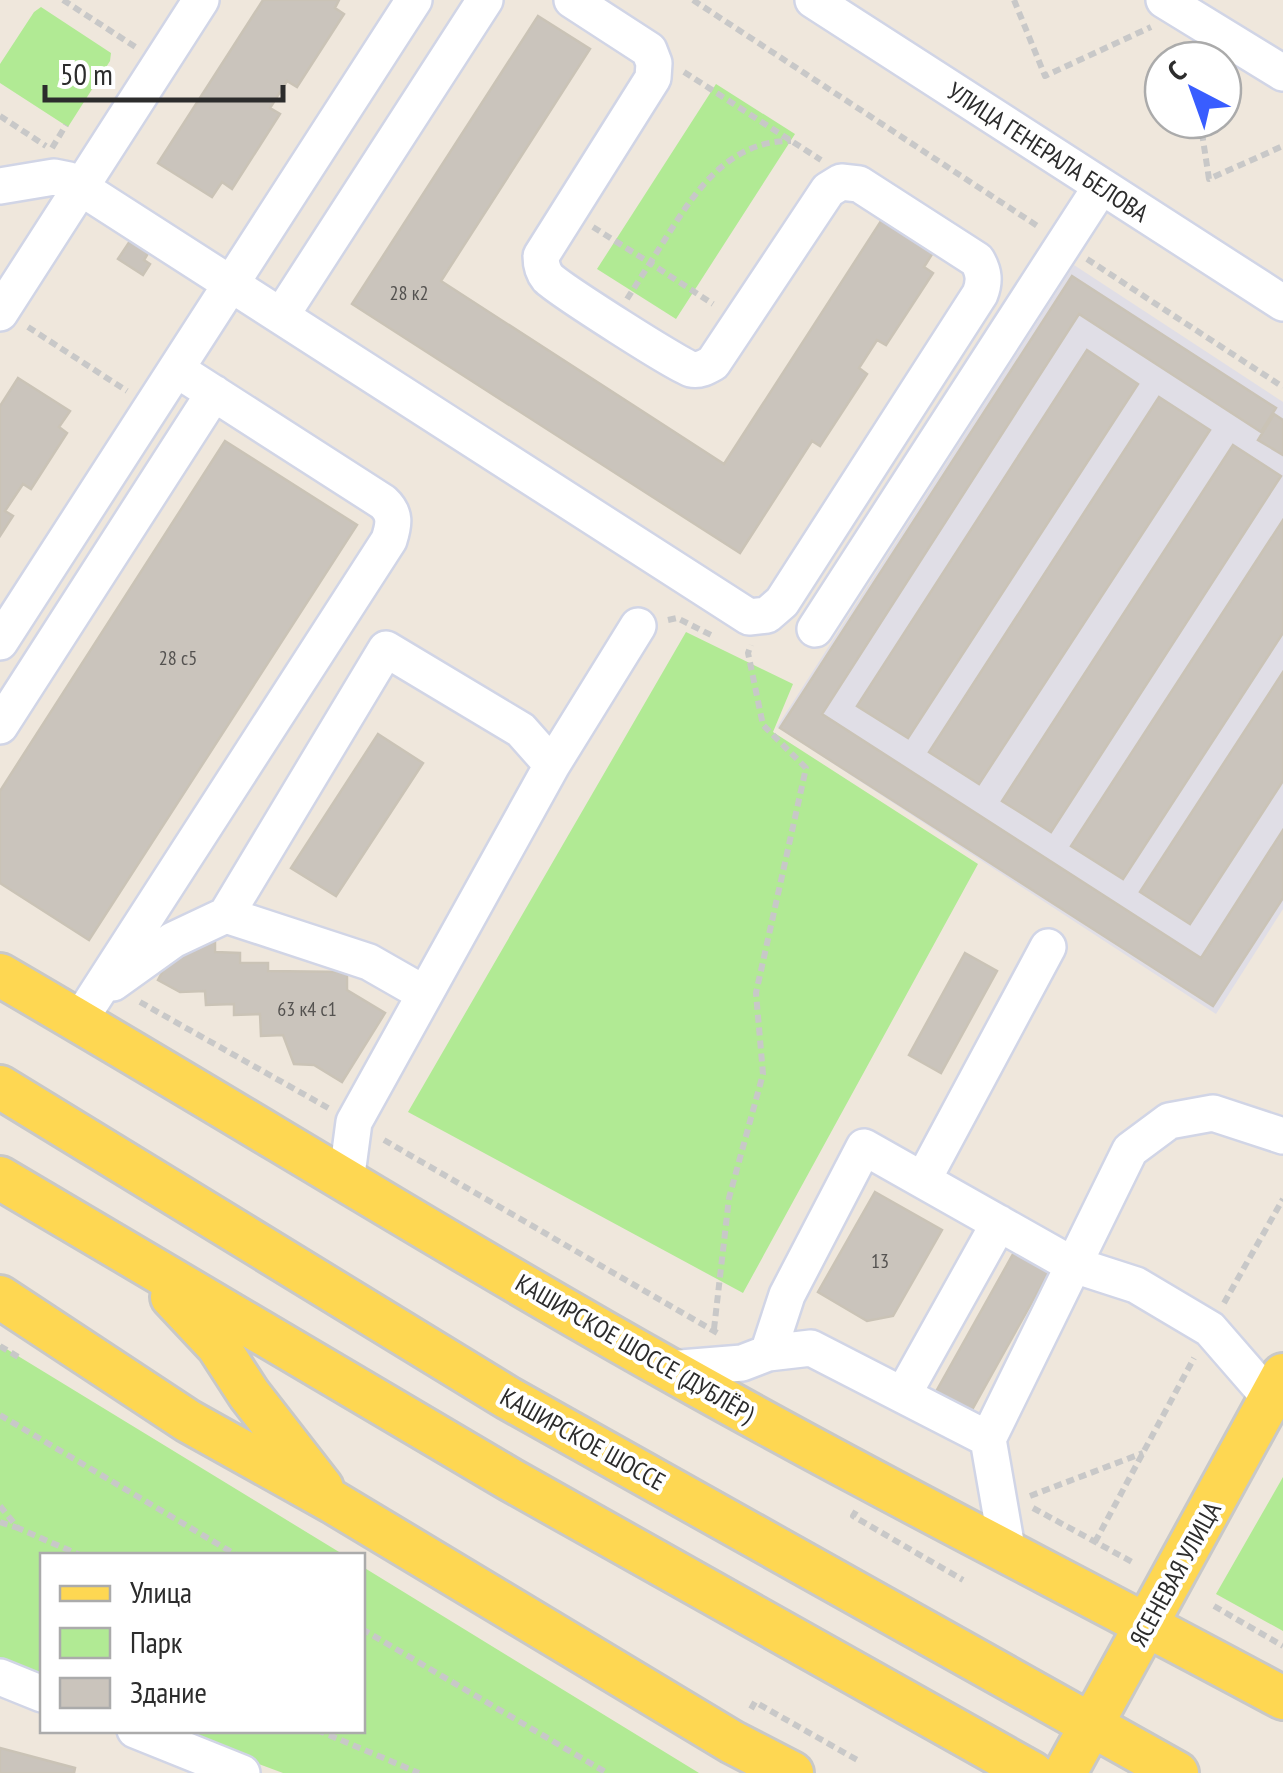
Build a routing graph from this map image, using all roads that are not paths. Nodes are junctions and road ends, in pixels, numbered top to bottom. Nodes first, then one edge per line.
1 (201, 0) edge
2 (414, 0) edge
3 (485, 0) edge
4 (572, 0) edge
5 (813, 0) edge
6 (1174, 6) edge
7 (1283, 74) edge
8 (0, 186) edge
9 (80, 188) junction
10 (1100, 188) junction
11 (230, 284) junction
12 (1283, 304) edge
13 (1, 312) edge
14 (281, 316) junction
15 (176, 369) junction
16 (227, 402) junction
17 (638, 626) road end
18 (815, 629) dead end
19 (0, 642) edge
20 (0, 726) edge
21 (552, 765) junction
22 (226, 915) junction
23 (1048, 947) dead end
24 (0, 976) edge
25 (425, 994) junction
26 (86, 1011) junction
27 (0, 1087) edge
28 (1283, 1136) edge
29 (0, 1178) edge
30 (923, 1180) junction
31 (346, 1182) junction
32 (998, 1222) junction
33 (128, 1255) junction
34 (1072, 1264) junction
35 (0, 1297) edge
36 (755, 1358) junction
37 (668, 1369) junction
38 (1277, 1387) edge
39 (904, 1393) junction
40 (988, 1439) junction
41 (333, 1502) junction
42 (1008, 1554) junction
43 (1148, 1625) junction
44 (0, 1677) edge
45 (40, 1693) edge
46 (1283, 1698) edge
47 (1091, 1725) junction
48 (142, 1733) edge
49 (242, 1773) edge
50 (792, 1773) edge
51 (1032, 1773) edge
52 (1066, 1773) edge
53 (1176, 1773) edge

1 - 9 street
2 - 11 street
3 - 14 street
4 - 14 street
5 - 10 street, УЛИЦА ГЕНЕРАЛА БЕЛОВА
6 - 7 street
8 - 9 street
9 - 11 street
9 - 13 street
10 - 12 street, УЛИЦА ГЕНЕРАЛА БЕЛОВА
10 - 18 street
11 - 14 street
11 - 15 street
15 - 16 street
15 - 19 street
16 - 20 street
16 - 26 street
17 - 21 street
21 - 22 street
21 - 25 street
22 - 25 street
22 - 26 street
23 - 30 street
24 - 26 main road, КАШИРСКОЕ ШОССЕ (ДУБЛЁР)
25 - 31 street
26 - 31 main road, КАШИРСКОЕ ШОССЕ (ДУБЛЁР)
27 - 47 main road, КАШИРСКОЕ ШОССЕ
28 - 34 street
29 - 33 main road
30 - 32 street
30 - 36 street
31 - 37 main road, КАШИРСКОЕ ШОССЕ (ДУБЛЁР)
32 - 34 street
32 - 39 street
33 - 41 main road
33 - 51 main road
34 - 38 street
34 - 40 street
35 - 41 main road
36 - 37 street
36 - 39 street
37 - 42 main road, КАШИРСКОЕ ШОССЕ (ДУБЛЁР)
38 - 43 main road, ЯСЕНЕВАЯ УЛИЦА
39 - 40 street
40 - 42 street
41 - 50 main road
42 - 43 main road, КАШИРСКОЕ ШОССЕ (ДУБЛЁР)
43 - 46 main road, КАШИРСКОЕ ШОССЕ (ДУБЛЁР)
43 - 47 main road, ЯСЕНЕВАЯ УЛИЦА
44 - 45 street
47 - 52 main road, ЯСЕНЕВАЯ УЛИЦА
47 - 53 main road, КАШИРСКОЕ ШОССЕ
48 - 49 street

